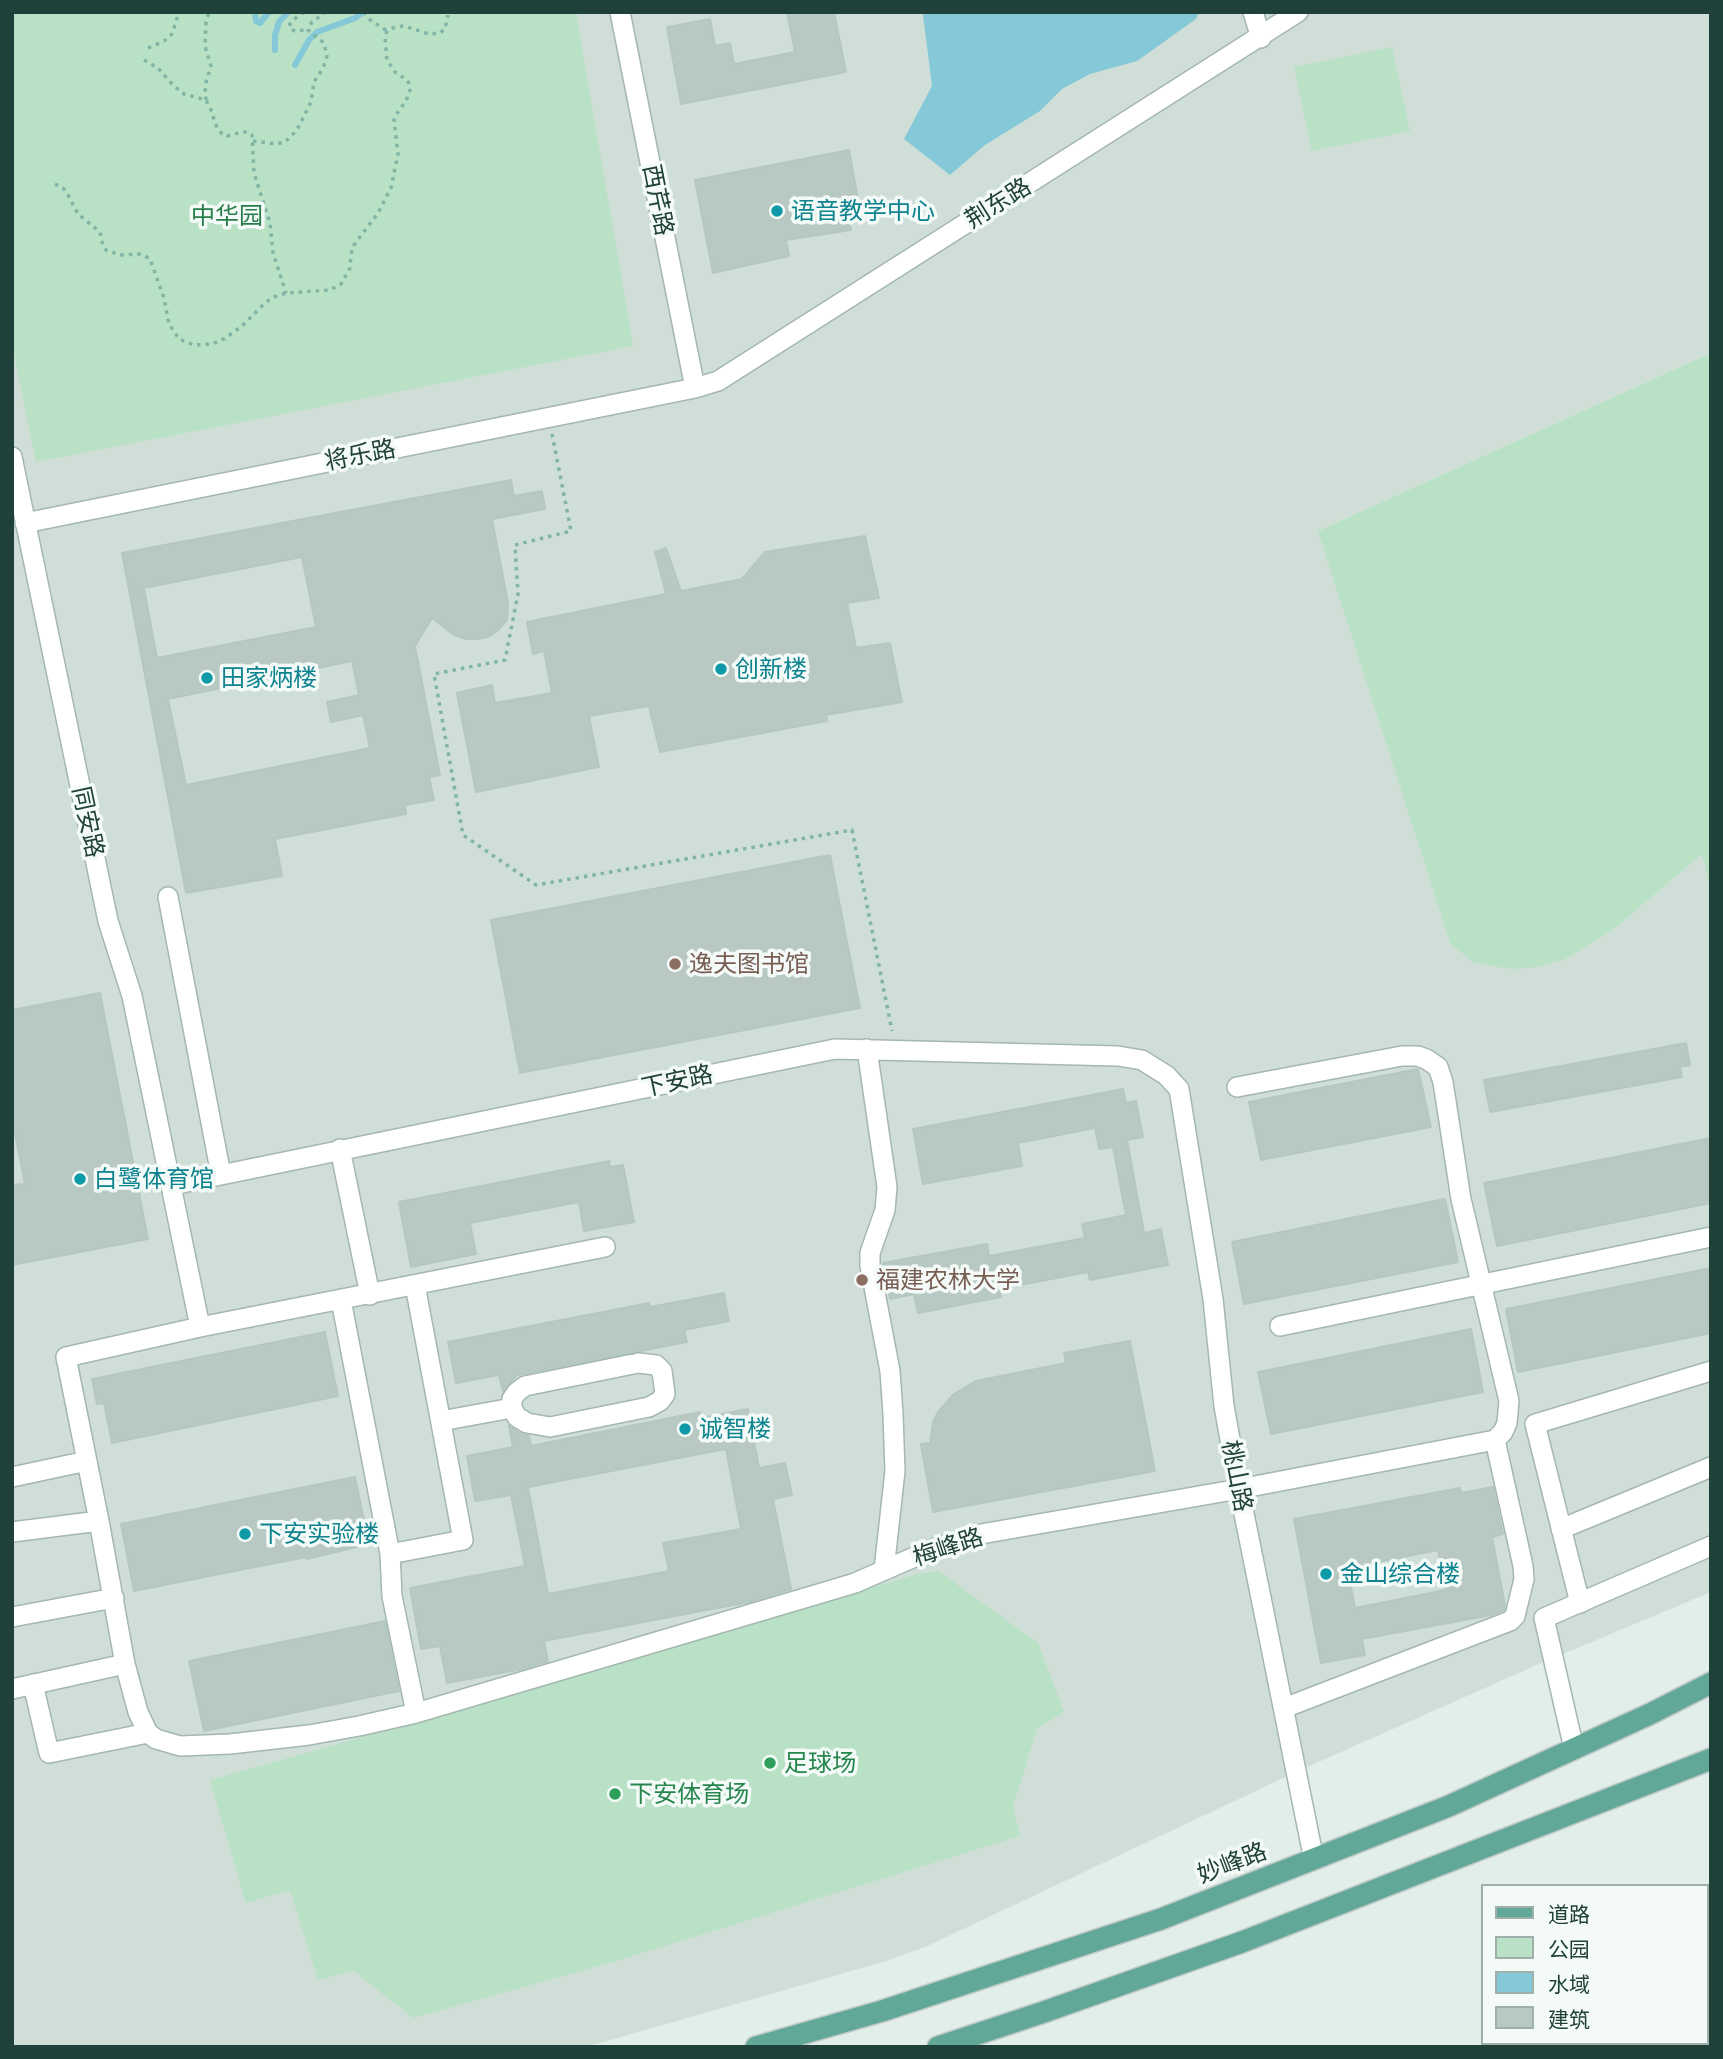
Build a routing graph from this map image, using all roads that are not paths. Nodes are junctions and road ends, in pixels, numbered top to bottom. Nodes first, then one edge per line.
1 (620, 12) edge
2 (1253, 12) edge
3 (1298, 12) edge
4 (1261, 38) junction
5 (695, 388) junction
6 (12, 457) edge
7 (25, 523) junction
8 (168, 897) dead end
9 (867, 1049) junction
10 (1237, 1087) dead end
11 (1179, 1089) joint
12 (340, 1149) junction
13 (221, 1175) junction
14 (172, 1185) junction
15 (1711, 1237) edge
16 (606, 1247) dead end
17 (1481, 1284) junction
18 (415, 1286) junction
19 (370, 1294) junction
20 (341, 1300) junction
21 (1280, 1326) dead end
22 (200, 1327) junction
23 (1711, 1371) edge
24 (512, 1408) junction
25 (441, 1421) junction
26 (1495, 1440) junction
27 (87, 1461) junction
28 (1711, 1467) edge
29 (12, 1477) edge
30 (1239, 1489) junction
31 (100, 1521) junction
32 (1562, 1529) junction
33 (12, 1532) edge
34 (1711, 1546) edge
35 (390, 1554) junction
36 (884, 1570) junction
37 (114, 1598) junction
38 (1580, 1603) junction
39 (12, 1617) edge
40 (125, 1664) junction
41 (1711, 1683) edge
42 (33, 1684) junction
43 (12, 1689) edge
44 (1284, 1708) junction
45 (416, 1713) junction
46 (148, 1733) junction
47 (1574, 1749) junction
48 (1711, 1759) edge
49 (1314, 1860) junction
50 (756, 2047) edge
51 (938, 2047) edge

1 - 5 street, 西芹路
2 - 4 street
3 - 4 street, 荆东路
4 - 5 street, 荆东路
5 - 7 street, 将乐路
6 - 7 street, 同安路
7 - 14 street, 同安路
8 - 13 street
9 - 11 street, 下安路
9 - 12 street, 下安路
9 - 36 street
10 - 17 street
11 - 30 street, 桃山路
12 - 13 street, 下安路
12 - 19 street
13 - 14 street, 下安路
14 - 22 street, 同安路
15 - 17 street
16 - 18 street
17 - 21 street
17 - 26 street
18 - 19 street
18 - 25 street
19 - 20 street
20 - 22 street
20 - 35 street
22 - 27 street
23 - 32 street
24 - 24 street
24 - 25 street
25 - 35 street
26 - 30 street, 梅峰路
26 - 44 street
27 - 29 street
27 - 31 street
28 - 32 street
30 - 36 street, 梅峰路
30 - 44 street, 桃山路
31 - 33 street
31 - 37 street
32 - 38 street
34 - 38 street
35 - 45 street
36 - 45 street, 梅峰路
37 - 39 street
37 - 40 street
38 - 47 street
40 - 42 street
40 - 46 street
41 - 47 main road, 妙峰路
42 - 43 street
42 - 46 street
44 - 49 street, 桃山路
45 - 46 street, 梅峰路
47 - 49 main road, 妙峰路
48 - 51 main road
49 - 50 main road, 妙峰路

